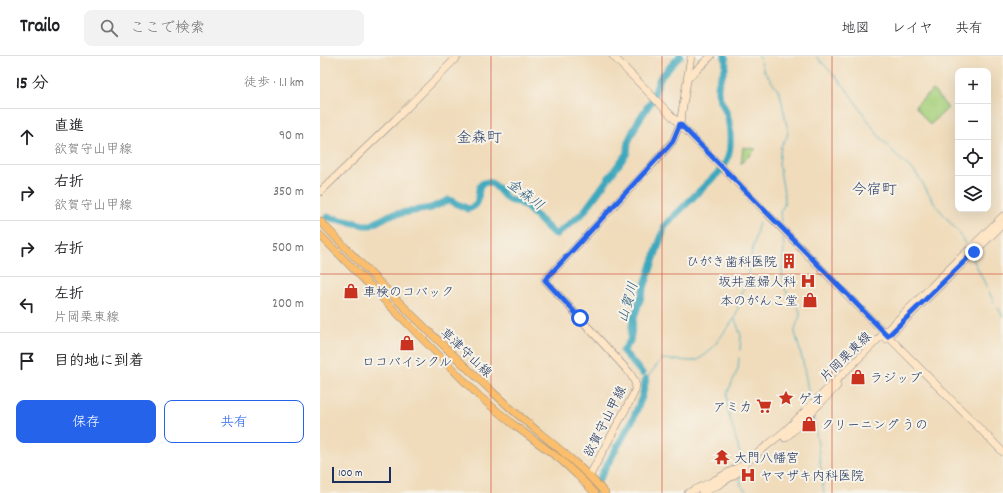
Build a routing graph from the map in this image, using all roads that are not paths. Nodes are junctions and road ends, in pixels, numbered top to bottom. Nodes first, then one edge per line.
1 (458, 56) edge
2 (614, 56) edge
3 (691, 56) edge
4 (711, 56) edge
5 (688, 78) junction
6 (680, 124) junction
7 (320, 192) edge
8 (1003, 216) edge
9 (320, 221) edge
10 (1003, 224) edge
11 (320, 235) edge
12 (970, 253) junction
13 (887, 335) junction
14 (1003, 452) edge
15 (590, 475) junction
16 (595, 493) edge
17 (604, 493) edge
18 (688, 493) edge
19 (702, 493) edge

1 - 7 main road
2 - 6 main road
3 - 5 main road, 欲賀守山甲線
4 - 5 main road
5 - 6 main road, 欲賀守山甲線
6 - 13 main road
6 - 15 main road, 欲賀守山甲線
8 - 12 main road, 片岡栗東線
9 - 15 main road, 草津守山線
10 - 12 main road, 片岡栗東線
11 - 16 main road, 草津守山線
12 - 13 main road, 片岡栗東線
13 - 14 main road
13 - 18 main road, 片岡栗東線
13 - 19 main road, 片岡栗東線
15 - 17 main road, 草津守山線

